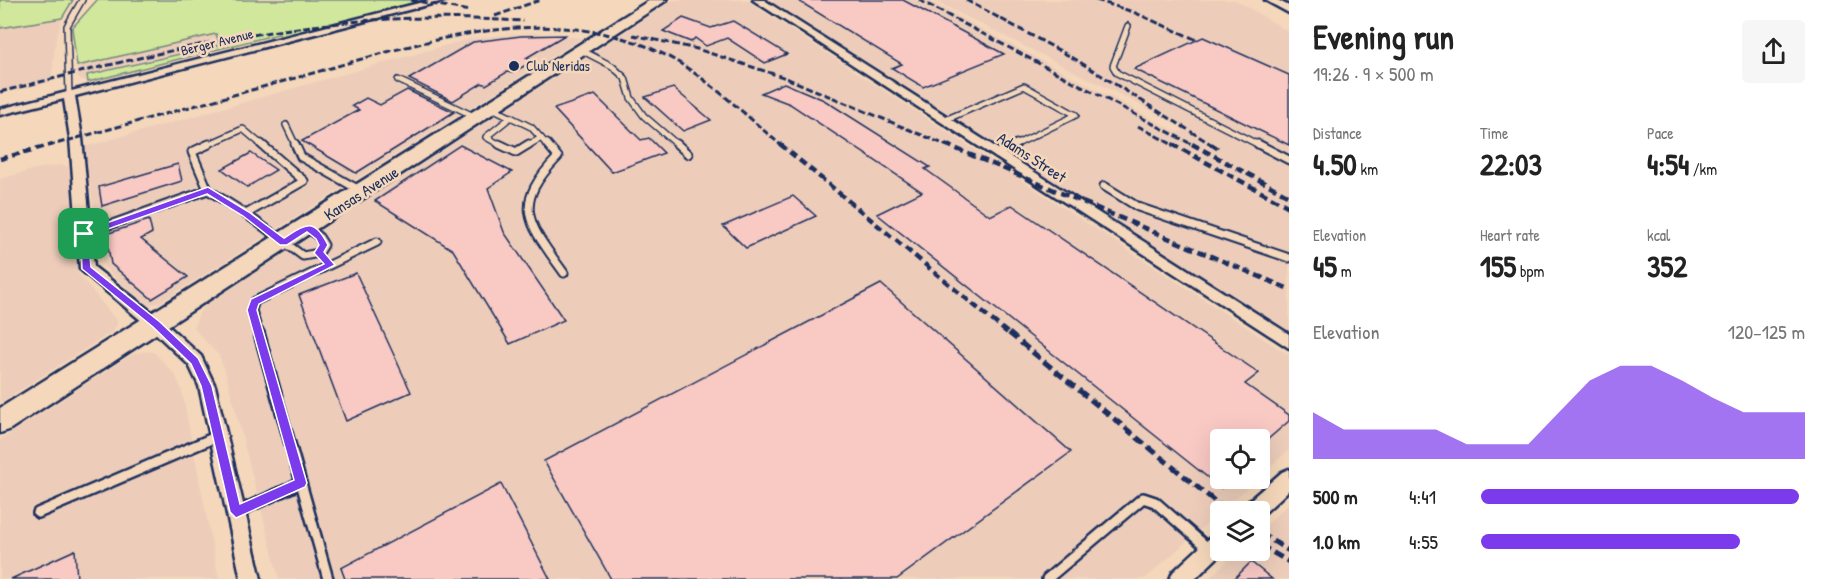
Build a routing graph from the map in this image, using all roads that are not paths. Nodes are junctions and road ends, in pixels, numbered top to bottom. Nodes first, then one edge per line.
1 (82, 0) edge
2 (442, 0) edge
3 (660, 0) edge
4 (758, 0) edge
5 (1270, 0) edge
6 (1289, 10) edge
7 (1128, 26) dead end
8 (581, 50) junction
9 (398, 80) dead end
10 (69, 95) junction
11 (0, 112) edge
12 (484, 113) junction
13 (511, 117) junction
14 (945, 120) junction
15 (286, 125) dead end
16 (541, 138) junction
17 (688, 154) dead end
18 (997, 154) junction
19 (1289, 160) edge
20 (1104, 186) dead end
21 (208, 190) junction
22 (362, 192) junction
23 (246, 214) junction
24 (307, 227) junction
25 (84, 234) junction
26 (284, 242) junction
27 (377, 242) dead end
28 (319, 253) junction
29 (1289, 258) edge
30 (330, 265) junction
31 (564, 273) dead end
32 (156, 324) junction
33 (1289, 342) edge
34 (0, 422) edge
35 (218, 436) junction
36 (1289, 478) edge
37 (301, 483) junction
38 (1263, 501) edge
39 (236, 512) junction
40 (38, 513) dead end
41 (1210, 542) edge
42 (1210, 552) edge
43 (251, 579) edge
44 (328, 579) edge
45 (1047, 579) edge
46 (1180, 579) edge

1 - 10 lane
2 - 10 street, Berger Avenue
3 - 8 main road, Kansas Avenue
4 - 14 street, Adams Street
5 - 6 street
7 - 19 lane
8 - 12 main road, Kansas Avenue
8 - 17 lane
9 - 12 lane
10 - 11 street, Berger Avenue
10 - 25 street
12 - 13 lane
12 - 22 main road, Kansas Avenue
13 - 16 lane
13 - 16 lane
14 - 18 street, Adams Street
14 - 18 lane
15 - 22 lane
16 - 31 lane
18 - 33 street, Adams Street
20 - 29 lane
21 - 23 lane
21 - 23 lane
21 - 25 lane
22 - 24 main road, Kansas Avenue
23 - 26 lane
24 - 26 main road, Kansas Avenue
24 - 28 lane
25 - 32 street
26 - 28 lane
26 - 32 main road, Kansas Avenue
27 - 30 lane
28 - 30 lane
30 - 37 lane
32 - 34 main road, Kansas Avenue
32 - 35 street
35 - 39 street
35 - 40 lane
36 - 38 street
37 - 39 lane
37 - 44 lane
39 - 43 street
41 - 45 lane
42 - 46 street

